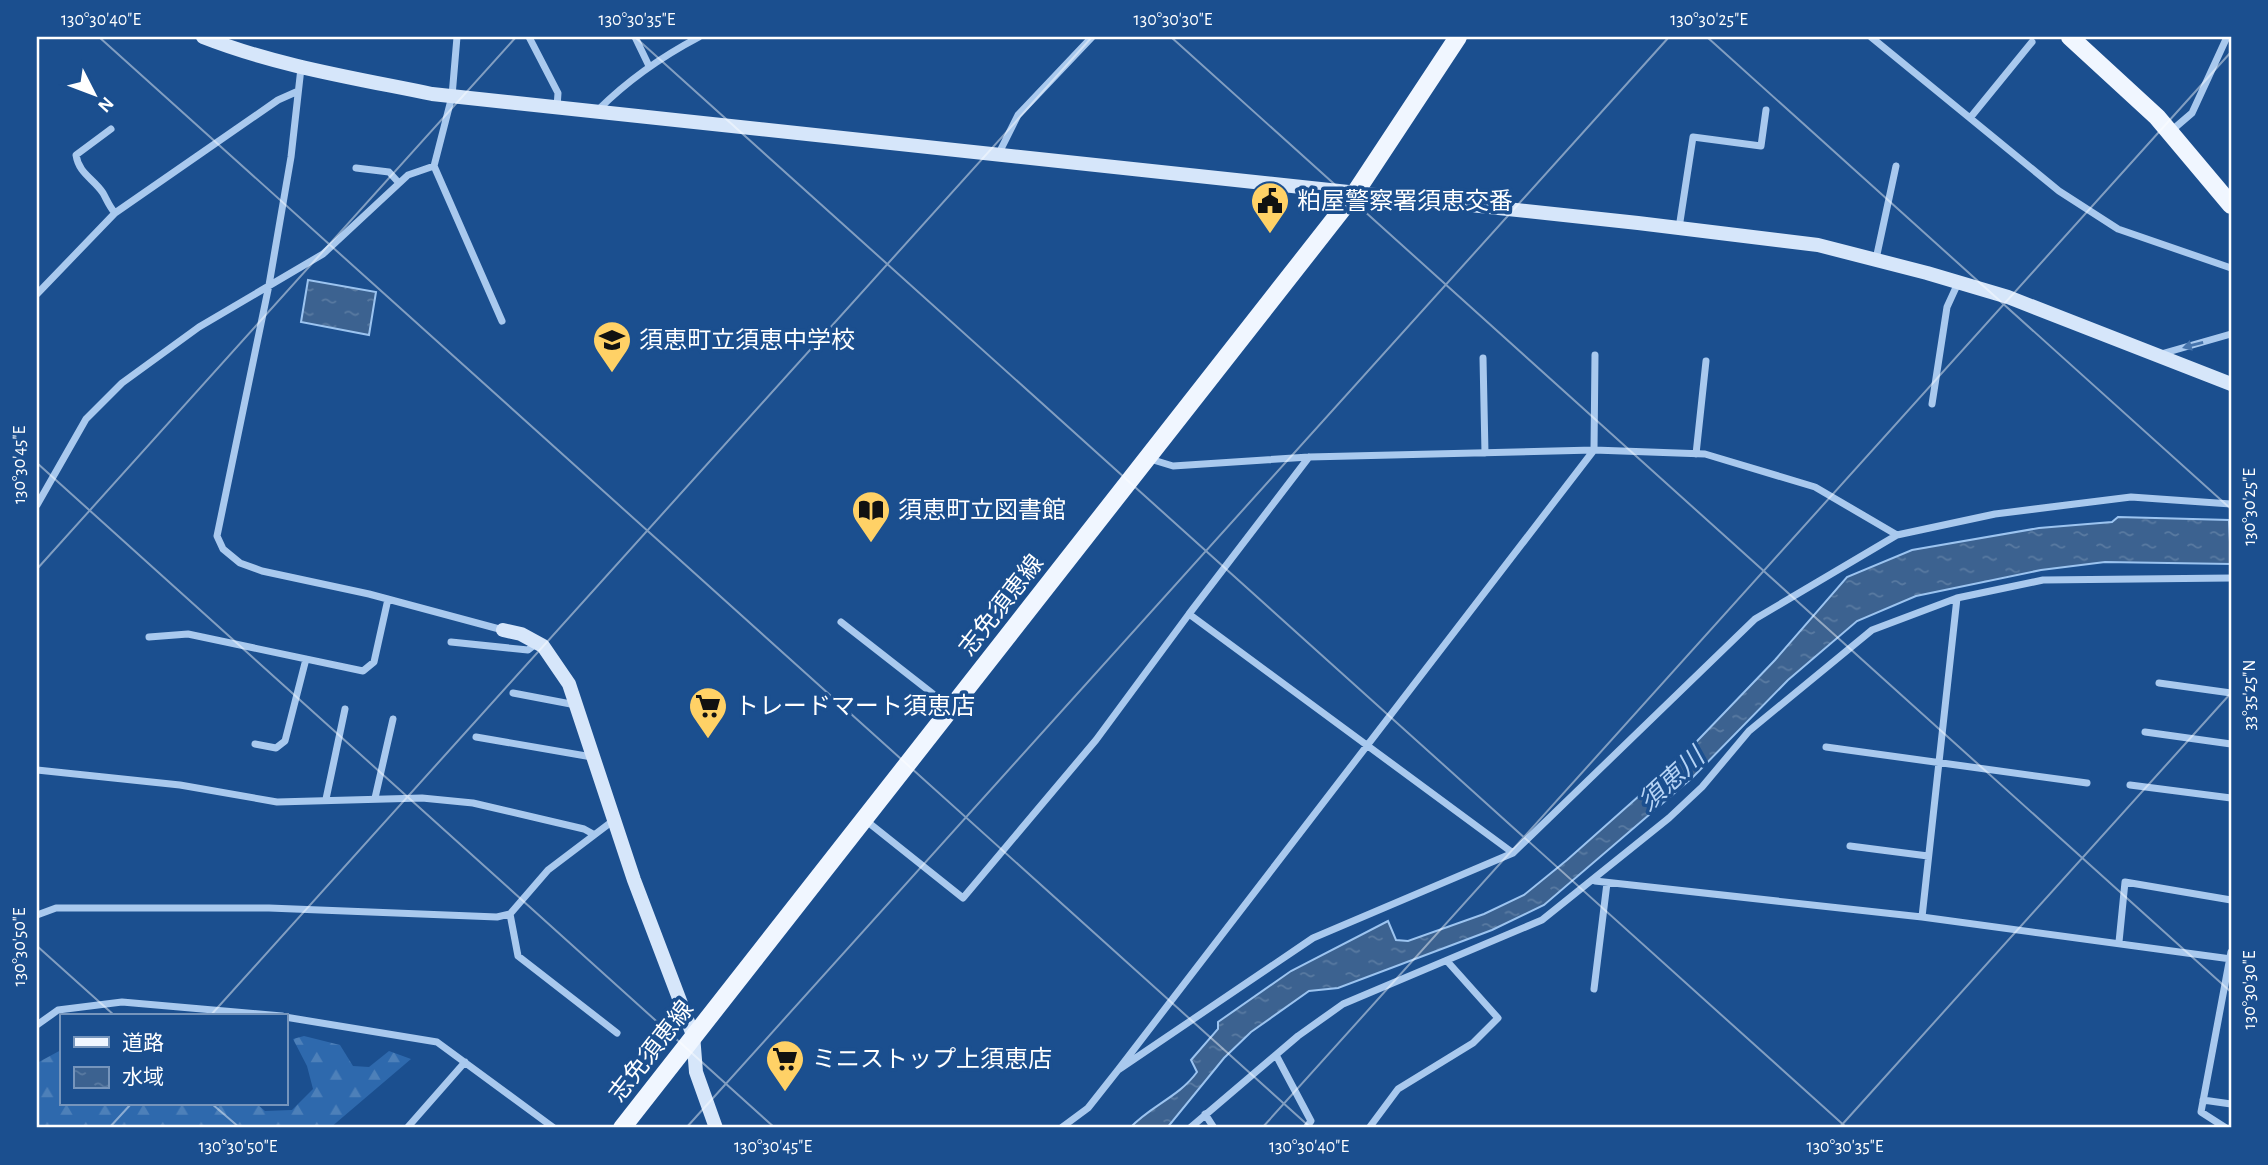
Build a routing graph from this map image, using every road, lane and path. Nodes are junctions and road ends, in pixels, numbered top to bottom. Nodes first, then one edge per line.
1 (204, 37) edge
2 (457, 37) edge
3 (529, 37) edge
4 (635, 37) edge
5 (699, 37) edge
6 (1092, 37) edge
7 (1871, 37) edge
8 (2070, 37) edge
9 (2227, 37) edge
10 (1452, 38) edge
11 (2032, 42) dead end
12 (649, 66) junction
13 (301, 68) junction
14 (296, 92) junction
15 (452, 96) junction
16 (557, 107) junction
17 (1766, 110) dead end
18 (598, 111) junction
19 (1970, 118) junction
20 (111, 129) dead end
21 (2170, 132) junction
22 (999, 153) junction
23 (434, 166) junction
24 (1896, 166) dead end
25 (356, 167) dead end
26 (399, 183) junction
27 (1355, 193) junction
28 (2231, 205) edge
29 (115, 213) junction
30 (1679, 228) junction
31 (1876, 260) junction
32 (2231, 268) edge
33 (1958, 283) junction
34 (269, 285) junction
35 (37, 294) edge
36 (502, 321) dead end
37 (2231, 334) edge
38 (1595, 355) dead end
39 (2155, 355) junction
40 (1483, 358) dead end
41 (1706, 361) dead end
42 (2231, 384) edge
43 (1932, 404) dead end
44 (1594, 450) junction
45 (1485, 453) junction
46 (1696, 454) junction
47 (1309, 457) junction
48 (1146, 458) junction
49 (2231, 504) edge
50 (37, 505) edge
51 (1897, 535) junction
52 (2231, 578) edge
53 (1957, 598) junction
54 (388, 599) junction
55 (1189, 614) junction
56 (841, 622) dead end
57 (503, 629) joint
58 (149, 636) dead end
59 (451, 642) dead end
60 (537, 643) junction
61 (306, 659) junction
62 (2159, 683) dead end
63 (513, 693) dead end
64 (2231, 693) edge
65 (576, 705) junction
66 (345, 709) dead end
67 (951, 709) junction
68 (393, 719) dead end
69 (2145, 732) dead end
70 (476, 737) dead end
71 (255, 744) dead end
72 (2231, 744) edge
73 (1826, 747) dead end
74 (1368, 748) junction
75 (593, 757) junction
76 (1938, 762) junction
77 (37, 770) edge
78 (2087, 783) dead end
79 (2130, 785) dead end
80 (2231, 798) edge
81 (326, 799) junction
82 (375, 799) junction
83 (864, 819) junction
84 (614, 820) junction
85 (593, 834) junction
86 (1850, 846) dead end
87 (1514, 853) junction
88 (1928, 856) junction
89 (1595, 881) junction
90 (1607, 883) junction
91 (2231, 900) edge
92 (510, 914) junction
93 (37, 915) edge
94 (1922, 917) junction
95 (2119, 942) junction
96 (2231, 957) edge
97 (1447, 961) junction
98 (1594, 989) dead end
99 (251, 1014) edge
100 (287, 1018) edge
101 (37, 1025) edge
102 (617, 1033) dead end
103 (693, 1035) junction
104 (1276, 1055) junction
105 (466, 1062) junction
106 (1118, 1070) junction
107 (2203, 1100) junction
108 (2231, 1104) edge
109 (1205, 1114) junction
110 (407, 1128) edge
111 (554, 1128) edge
112 (622, 1128) edge
113 (716, 1128) edge
114 (1061, 1128) edge
115 (1189, 1128) edge
116 (1214, 1128) edge
117 (1306, 1128) edge
118 (1369, 1128) edge
119 (2225, 1128) edge

1 - 13 street
2 - 15 street
3 - 16 street
4 - 12 street
5 - 12 street
6 - 22 street
7 - 19 street
8 - 21 main road
9 - 21 street
10 - 27 main road, 志免須恵線
11 - 19 street
12 - 18 street
13 - 14 street
13 - 15 street
14 - 29 street
14 - 34 street
15 - 16 street
15 - 23 street
16 - 18 street
17 - 30 street
18 - 22 street
19 - 32 street
20 - 29 street
21 - 28 main road
22 - 27 street
23 - 26 street
23 - 36 street
24 - 31 street
25 - 26 street
26 - 34 street
27 - 30 street
27 - 48 main road, 志免須恵線
29 - 35 street
30 - 31 street
31 - 33 street
33 - 39 street
33 - 43 street
34 - 50 street
34 - 54 street
37 -> 39 street
38 - 44 street
39 - 42 street
40 - 45 street
41 - 46 street
44 - 45 street
44 - 46 street
44 - 74 street
45 - 47 street
46 - 51 street
47 - 48 street
47 - 55 street
48 - 67 main road, 志免須恵線
49 - 51 street
51 - 87 street
52 - 53 street
53 - 76 street
53 - 89 street
54 - 57 street
54 - 61 street
55 - 74 street
55 - 83 street
56 - 67 street
57 - 60 street
58 - 61 street
59 - 60 street
60 - 65 street
61 - 71 street
62 - 64 street
63 - 65 street
65 - 75 street
66 - 81 street
67 - 83 main road, 志免須恵線
68 - 82 street
69 - 72 street
70 - 75 street
73 - 76 street
74 - 87 street
74 - 106 street
75 - 84 street
76 - 78 street
76 - 88 street
77 - 81 street
79 - 80 street
81 - 82 street
82 - 85 street
83 - 103 main road, 志免須恵線
84 - 85 street
84 - 103 street
85 - 92 street
86 - 88 street
87 - 106 street
88 - 94 street
89 - 90 street
89 - 97 street
90 - 94 street
90 - 98 street
91 - 95 street
92 - 93 street
92 - 102 street
94 - 95 street
95 - 96 street
96 - 107 street
97 - 104 street
97 - 118 street
99 - 101 street
100 - 105 street
103 - 112 main road, 志免須恵線
103 - 113 street
104 - 109 street
104 - 117 street
105 - 110 street
105 - 111 street
106 - 114 street
107 - 108 street
107 - 119 street
109 - 115 street
109 - 116 street

